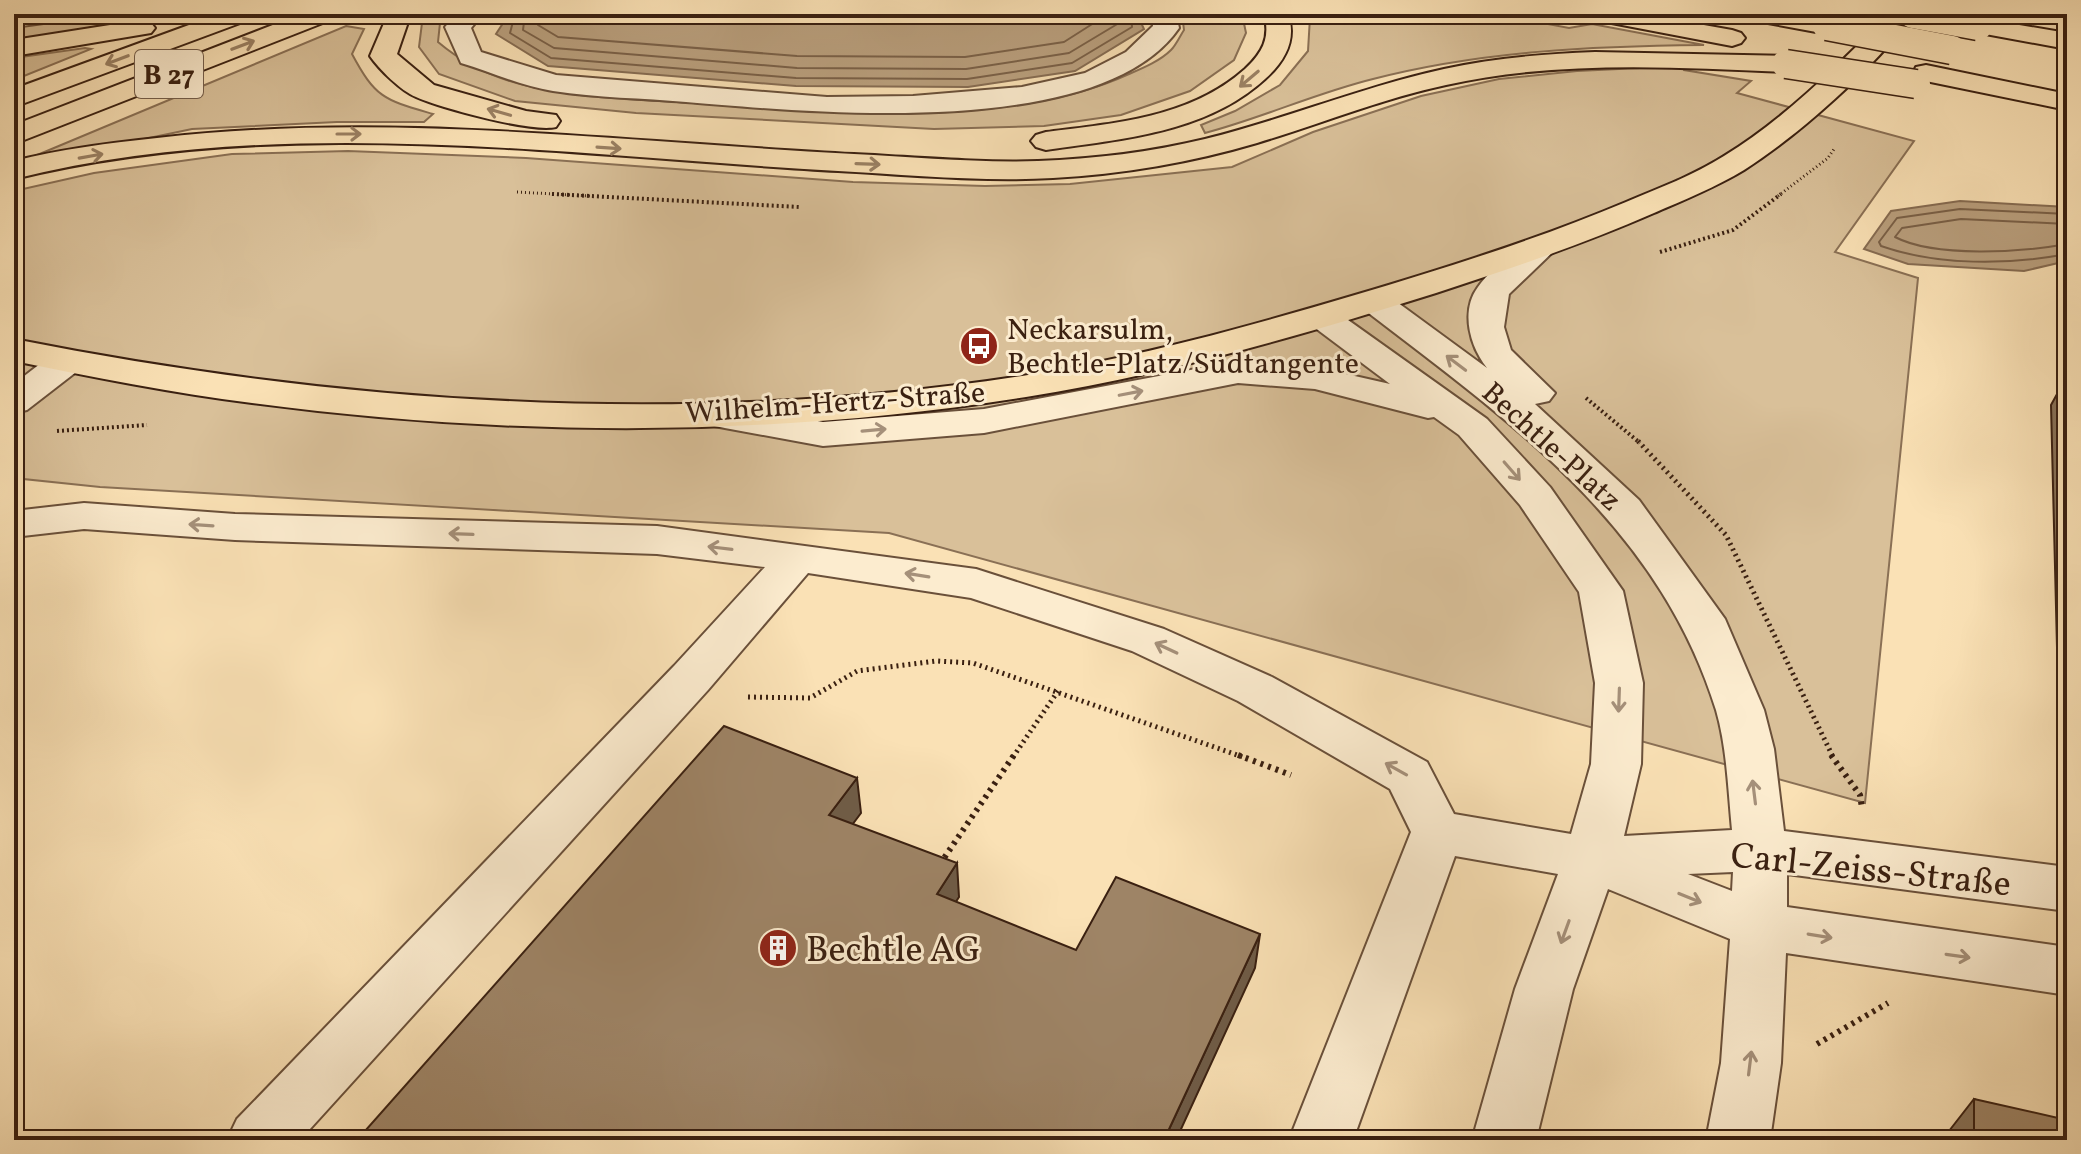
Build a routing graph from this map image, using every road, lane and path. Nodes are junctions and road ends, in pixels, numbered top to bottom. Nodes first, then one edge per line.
1 (64, 14) edge
2 (203, 14) edge
3 (242, 14) edge
4 (324, 14) edge
5 (403, 14) edge
6 (471, 14) edge
7 (1164, 14) edge
8 (1276, 14) edge
9 (1601, 14) edge
10 (1757, 14) edge
11 (1903, 14) edge
12 (1913, 14) edge
13 (14, 19) edge
14 (2067, 41) edge
15 (14, 48) edge
16 (1980, 55) dead end
17 (1793, 57) junction
18 (796, 75) dead end
19 (696, 96) junction
20 (14, 99) edge
21 (2067, 102) edge
22 (14, 135) edge
23 (1836, 147) dead end
24 (14, 170) edge
25 (1541, 248) junction
26 (1658, 252) dead end
27 (1374, 301) junction
28 (1322, 317) junction
29 (14, 350) edge
30 (67, 361) junction
31 (1582, 395) dead end
32 (14, 402) edge
33 (714, 414) junction
34 (1473, 427) junction
35 (14, 524) edge
36 (798, 557) junction
37 (1702, 619) junction
38 (691, 678) junction
39 (1058, 691) junction
40 (1293, 776) dead end
41 (1437, 832) junction
42 (1760, 849) junction
43 (1591, 859) junction
44 (1870, 863) junction
45 (935, 871) edge
46 (2067, 889) edge
47 (1759, 926) junction
48 (1881, 945) junction
49 (2067, 971) edge
50 (1811, 1047) dead end
51 (259, 1140) edge
52 (1321, 1140) edge
53 (1504, 1140) edge
54 (1738, 1140) edge

1 - 13 street
2 - 15 main road
3 -> 20 main road, B 27
22 -> 4 main road, B 27
8 -> 5 main road
6 - 19 street
7 - 19 street
9 - 17 main road
10 - 16 main road, bridge
11 - 25 main road, Wilhelm-Hertz-Straße
12 - 14 main road, bridge
17 - 21 main road, bridge
24 -> 17 main road
18 - 19 street
23 - 26 path
25 - 27 main road, Wilhelm-Hertz-Straße
25 - 37 street, Bechtle-Platz
27 - 28 main road, Wilhelm-Hertz-Straße
37 -> 27 street, Bechtle-Platz
28 - 33 main road, Wilhelm-Hertz-Straße
28 - 34 street, Bechtle-Platz
29 - 30 main road, Wilhelm-Hertz-Straße
30 - 32 street
30 - 33 main road, Wilhelm-Hertz-Straße
31 - 44 path
33 -> 34 street, Bechtle-Platz
34 -> 43 street, Bechtle-Platz
36 -> 35 street
36 - 38 street
41 -> 36 street
42 -> 37 street, Bechtle-Platz
38 - 39 path
38 - 51 street
39 - 40 path
39 - 45 path
41 - 43 street
41 - 52 street
42 - 43 street, Carl-Zeiss-Straße
42 - 44 street, Carl-Zeiss-Straße
42 - 47 street, Bechtle-Platz
43 -> 47 street, Carl-Zeiss-Straße
43 -> 53 street, Bechtle-Platz
44 - 46 street, Carl-Zeiss-Straße
47 -> 48 street, Carl-Zeiss-Straße
54 -> 47 street, Bechtle-Platz
48 -> 49 street, Carl-Zeiss-Straße
48 - 50 path

